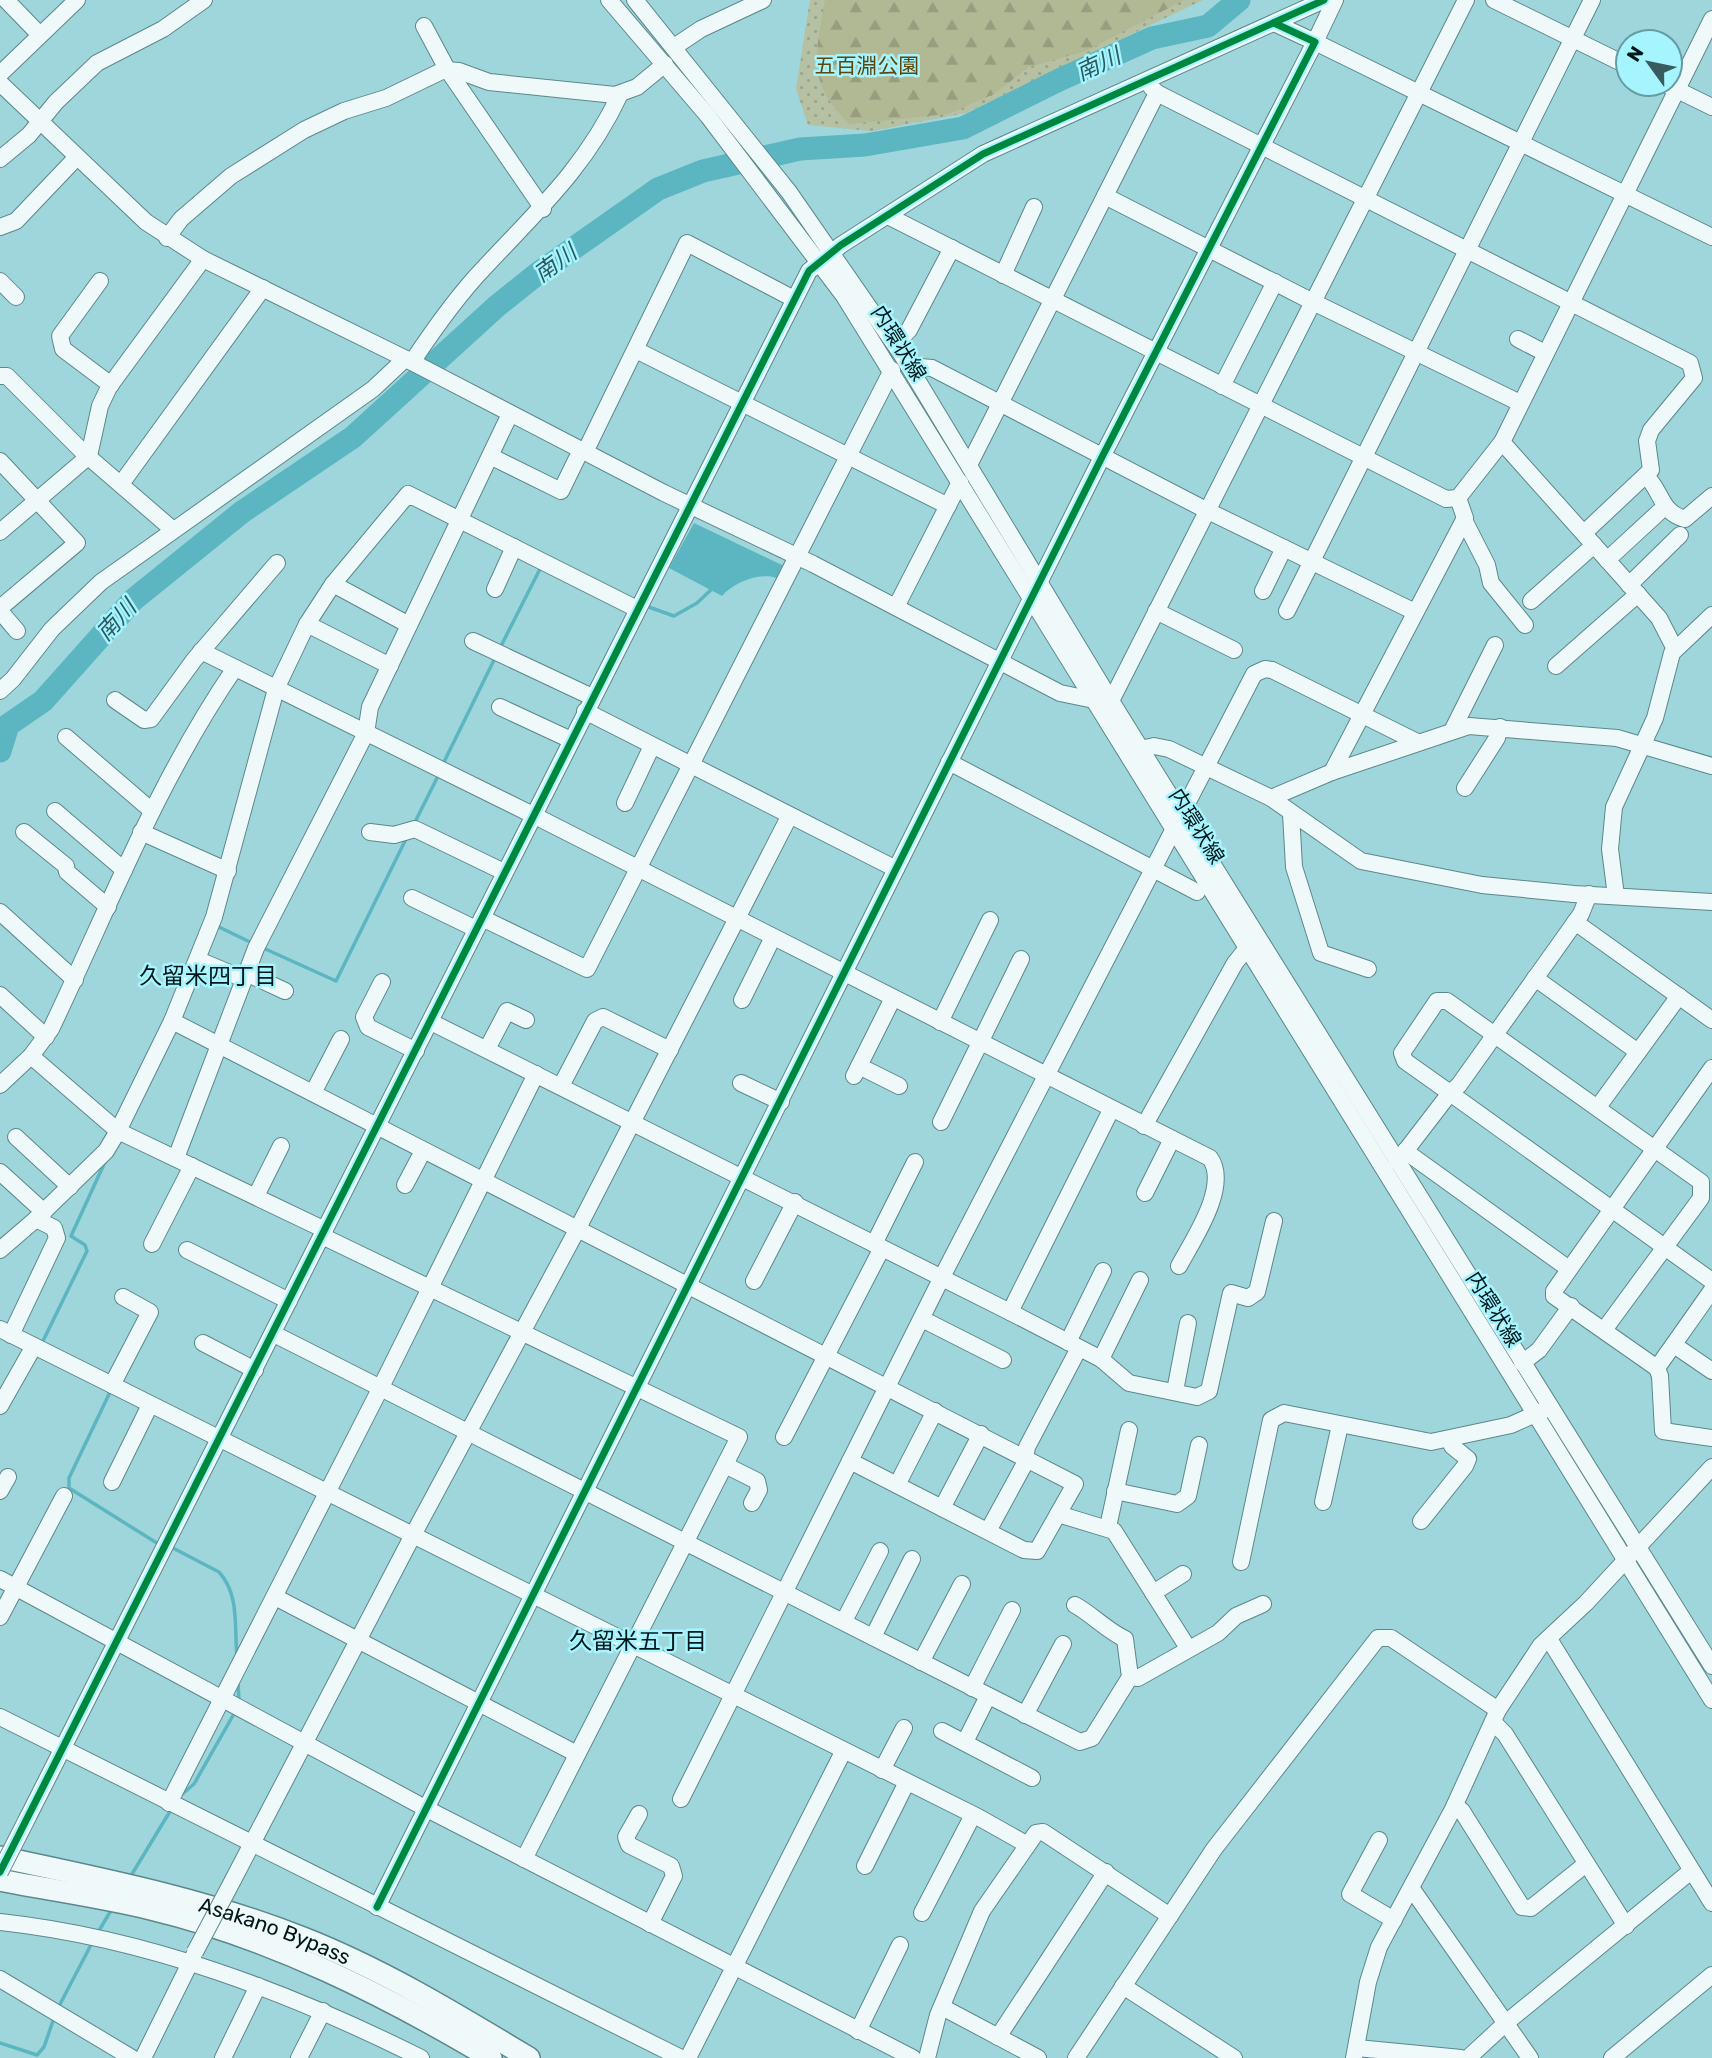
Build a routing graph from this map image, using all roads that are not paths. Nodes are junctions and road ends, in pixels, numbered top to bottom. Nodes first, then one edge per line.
1 (6, 0) edge
2 (77, 0) edge
3 (204, 0) edge
4 (609, 0) edge
5 (635, 0) edge
6 (763, 0) edge
7 (1324, 0) edge
8 (1335, 0) edge
9 (1466, 0) edge
10 (1494, 0) edge
11 (1592, 0) edge
12 (1712, 19) edge
13 (1274, 23) junction
14 (424, 26) dead end
15 (40, 35) junction
16 (1573, 39) junction
17 (1315, 42) junction
18 (674, 47) junction
19 (1614, 59) edge
20 (665, 64) junction
21 (1684, 65) edge
22 (447, 69) junction
23 (0, 74) edge
24 (1145, 80) junction
25 (0, 83) edge
26 (1157, 93) junction
27 (1684, 93) edge
28 (620, 94) junction
29 (1419, 94) junction
30 (1666, 98) edge
31 (1712, 107) edge
32 (40, 122) junction
33 (1520, 143) junction
34 (1262, 146) junction
35 (76, 158) junction
36 (0, 159) edge
37 (1624, 193) junction
38 (1105, 196) junction
39 (1367, 197) junction
40 (1034, 207) dead end
41 (543, 209) junction
42 (888, 216) junction
43 (0, 227) edge
44 (1712, 237) edge
45 (167, 238) junction
46 (952, 248) junction
47 (1209, 248) junction
48 (1469, 248) junction
49 (825, 256) junction
50 (203, 259) junction
51 (1003, 275) junction
52 (0, 281) edge
53 (100, 281) dead end
54 (1275, 282) junction
55 (262, 288) junction
56 (16, 297) dead end
57 (794, 299) junction
58 (1052, 300) junction
59 (1571, 300) junction
60 (1313, 303) junction
61 (1518, 339) dead end
62 (895, 344) junction
63 (636, 350) junction
64 (1156, 353) junction
65 (1416, 353) junction
66 (1545, 353) junction
67 (408, 360) junction
68 (909, 366) junction
69 (892, 370) junction
70 (0, 376) edge
71 (111, 385) junction
72 (1222, 386) junction
73 (742, 401) junction
74 (1001, 403) junction
75 (1520, 403) junction
76 (1260, 405) junction
77 (510, 414) junction
78 (1502, 442) junction
79 (583, 451) junction
80 (849, 453) junction
81 (89, 456) junction
82 (490, 456) junction
83 (1102, 457) junction
84 (1363, 457) junction
85 (0, 461) edge
86 (970, 465) junction
87 (1646, 476) junction
88 (960, 482) junction
89 (121, 484) junction
90 (1712, 496) edge
91 (1458, 498) junction
92 (38, 501) junction
93 (690, 505) junction
94 (948, 506) junction
95 (1206, 510) junction
96 (1659, 512) dead end
97 (460, 520) junction
98 (1464, 520) junction
99 (172, 529) junction
100 (0, 532) edge
101 (1680, 535) dead end
102 (1589, 539) junction
103 (514, 547) junction
104 (1284, 548) junction
105 (797, 556) junction
106 (1607, 560) junction
107 (1311, 561) junction
108 (278, 563) dead end
109 (333, 583) junction
110 (1040, 583) junction
111 (495, 589) dead end
112 (1634, 590) junction
113 (1263, 591) dead end
114 (1032, 600) junction
115 (1531, 601) dead end
116 (896, 607) junction
117 (637, 609) junction
118 (0, 610) edge
119 (1156, 611) junction
120 (1287, 611) dead end
121 (1415, 612) junction
122 (1712, 615) edge
123 (306, 624) junction
124 (409, 625) junction
125 (1525, 625) dead end
126 (17, 631) dead end
127 (473, 641) dead end
128 (1495, 645) dead end
129 (1675, 649) junction
130 (1234, 650) dead end
131 (201, 651) junction
132 (999, 662) junction
133 (390, 666) junction
134 (1556, 666) dead end
135 (235, 668) junction
136 (276, 689) junction
137 (0, 691) edge
138 (115, 700) dead end
139 (1103, 701) junction
140 (589, 704) junction
141 (500, 707) dead end
142 (1362, 715) junction
143 (1500, 727) junction
144 (1452, 731) junction
145 (366, 733) junction
146 (66, 737) dead end
147 (571, 740) junction
148 (1417, 742) junction
149 (652, 746) junction
150 (1643, 746) junction
151 (1141, 749) junction
152 (949, 762) junction
153 (690, 765) junction
154 (1206, 766) junction
155 (1712, 766) edge
156 (1332, 772) junction
157 (1465, 788) dead end
158 (1271, 798) junction
159 (625, 803) dead end
160 (55, 811) dead end
161 (152, 811) junction
162 (1291, 813) junction
163 (533, 815) junction
164 (789, 817) junction
165 (1178, 821) junction
166 (23, 832) dead end
167 (141, 832) junction
168 (370, 832) dead end
169 (638, 868) junction
170 (896, 869) junction
171 (124, 870) junction
172 (228, 870) junction
173 (1152, 871) junction
174 (504, 872) junction
175 (1197, 892) dead end
176 (1589, 894) junction
177 (1616, 896) junction
178 (412, 898) dead end
179 (1712, 902) edge
180 (108, 907) junction
181 (0, 912) edge
182 (738, 919) junction
183 (990, 920) dead end
184 (1575, 922) junction
185 (479, 923) junction
186 (773, 937) junction
187 (1247, 948) junction
188 (1021, 959) dead end
189 (203, 962) dead end
190 (1368, 969) dead end
191 (845, 973) junction
192 (245, 976) junction
193 (1535, 978) junction
194 (75, 979) junction
195 (382, 982) dead end
196 (285, 991) dead end
197 (0, 995) edge
198 (1679, 996) junction
199 (893, 998) junction
200 (742, 1000) dead end
201 (526, 1020) dead end
202 (1712, 1020) edge
203 (172, 1021) junction
204 (431, 1021) junction
205 (940, 1022) junction
206 (1495, 1034) junction
207 (46, 1037) junction
208 (341, 1039) dead end
209 (981, 1043) junction
210 (219, 1044) junction
211 (487, 1049) junction
212 (670, 1050) junction
213 (416, 1051) junction
214 (1638, 1052) junction
215 (31, 1056) junction
216 (1712, 1068) edge
217 (536, 1074) junction
218 (1046, 1076) junction
219 (3, 1078) edge
220 (741, 1083) dead end
221 (561, 1086) junction
222 (899, 1086) dead end
223 (313, 1093) junction
224 (1450, 1093) junction
225 (781, 1102) junction
226 (1598, 1107) junction
227 (1111, 1110) junction
228 (632, 1122) junction
229 (941, 1122) dead end
230 (1144, 1126) junction
231 (377, 1127) junction
232 (118, 1132) junction
233 (16, 1137) dead end
234 (1172, 1139) junction
235 (281, 1146) dead end
236 (1655, 1148) junction
237 (423, 1151) junction
238 (1401, 1157) junction
239 (176, 1158) junction
240 (915, 1162) dead end
241 (192, 1166) junction
242 (0, 1172) edge
243 (744, 1177) junction
244 (482, 1182) junction
245 (405, 1185) dead end
246 (70, 1187) junction
247 (1145, 1193) dead end
248 (256, 1196) junction
249 (795, 1202) junction
250 (1707, 1202) edge
251 (1611, 1208) junction
252 (40, 1216) junction
253 (1274, 1221) dead end
254 (577, 1230) junction
255 (323, 1233) junction
256 (152, 1244) dead end
257 (878, 1246) junction
258 (1665, 1247) junction
259 (0, 1250) edge
260 (187, 1250) dead end
261 (1179, 1266) dead end
262 (1569, 1269) junction
263 (1103, 1271) dead end
264 (942, 1277) junction
265 (1140, 1280) dead end
266 (754, 1281) dead end
267 (1712, 1281) edge
268 (688, 1285) junction
269 (431, 1286) junction
270 (1712, 1290) edge
271 (122, 1297) dead end
272 (289, 1301) junction
273 (1571, 1306) junction
274 (1010, 1312) junction
275 (922, 1319) junction
276 (1188, 1323) dead end
277 (1604, 1330) junction
278 (6, 1332) edge
279 (522, 1332) junction
280 (274, 1334) junction
281 (203, 1343) dead end
282 (1073, 1345) junction
283 (1674, 1345) junction
284 (34, 1346) junction
285 (826, 1355) junction
286 (1101, 1359) junction
287 (1003, 1360) dead end
288 (1522, 1363) junction
289 (1657, 1368) junction
290 (255, 1370) junction
291 (1712, 1371) edge
292 (112, 1385) junction
293 (889, 1386) junction
294 (637, 1387) junction
295 (380, 1389) junction
296 (1175, 1391) junction
297 (150, 1405) junction
298 (0, 1406) edge
299 (1542, 1411) junction
300 (935, 1412) junction
301 (1340, 1425) junction
302 (1129, 1430) dead end
303 (468, 1433) junction
304 (981, 1434) junction
305 (784, 1437) dead end
306 (1712, 1438) edge
307 (1450, 1439) junction
308 (219, 1440) junction
309 (1199, 1445) dead end
310 (1025, 1456) junction
311 (850, 1461) junction
312 (725, 1465) junction
313 (1712, 1467) edge
314 (112, 1482) dead end
315 (897, 1485) junction
316 (584, 1491) junction
317 (1115, 1491) junction
318 (327, 1493) junction
319 (64, 1496) dead end
320 (1323, 1502) dead end
321 (752, 1503) dead end
322 (942, 1508) junction
323 (1058, 1514) junction
324 (1421, 1521) dead end
325 (1108, 1527) junction
326 (988, 1531) junction
327 (413, 1535) junction
328 (685, 1542) junction
329 (1637, 1546) junction
330 (880, 1551) dead end
331 (912, 1559) dead end
332 (1625, 1559) junction
333 (1241, 1562) dead end
334 (1183, 1574) dead end
335 (0, 1579) edge
336 (962, 1584) dead end
337 (15, 1587) junction
338 (785, 1591) junction
339 (1153, 1593) junction
340 (533, 1596) junction
341 (275, 1597) junction
342 (1263, 1604) dead end
343 (1075, 1605) dead end
344 (1012, 1610) dead end
345 (0, 1617) edge
346 (844, 1621) junction
347 (873, 1637) junction
348 (1549, 1639) junction
349 (358, 1640) junction
350 (118, 1641) junction
351 (1063, 1644) dead end
352 (632, 1646) junction
353 (1188, 1648) junction
354 (921, 1662) junction
355 (1712, 1666) edge
356 (1130, 1677) junction
357 (972, 1688) junction
358 (731, 1695) junction
359 (988, 1696) junction
360 (222, 1700) junction
361 (1712, 1700) edge
362 (479, 1704) junction
363 (1025, 1715) junction
364 (1496, 1716) junction
365 (0, 1717) edge
366 (904, 1728) dead end
367 (942, 1731) dead end
368 (965, 1742) junction
369 (303, 1743) junction
370 (62, 1748) junction
371 (843, 1752) junction
372 (577, 1754) junction
373 (882, 1770) junction
374 (1032, 1778) dead end
375 (907, 1782) junction
376 (681, 1798) dead end
377 (169, 1803) junction
378 (1455, 1805) junction
379 (425, 1808) junction
380 (639, 1814) dead end
381 (973, 1815) junction
382 (1379, 1840) dead end
383 (1026, 1844) junction
384 (252, 1845) junction
385 (0, 1857) edge
386 (524, 1859) junction
387 (1586, 1864) junction
388 (865, 1866) dead end
389 (1691, 1871) junction
390 (0, 1872) edge
391 (1106, 1872) junction
392 (0, 1880) edge
393 (1412, 1889) junction
394 (1712, 1903) edge
395 (377, 1907) junction
396 (922, 1913) dead end
397 (1170, 1916) junction
398 (1394, 1920) junction
399 (0, 1922) edge
400 (650, 1924) junction
401 (1626, 1926) junction
402 (900, 1945) dead end
403 (192, 1958) junction
404 (734, 1967) junction
405 (1712, 1975) edge
406 (0, 1979) edge
407 (258, 1986) junction
408 (1124, 1986) junction
409 (942, 2007) junction
410 (323, 2011) junction
411 (1507, 2022) junction
412 (858, 2031) junction
413 (998, 2037) junction
414 (1356, 2053) edge
415 (1082, 2056) edge
416 (132, 2058) edge
417 (143, 2058) edge
418 (223, 2058) edge
419 (299, 2058) edge
420 (421, 2058) edge
421 (491, 2058) edge
422 (529, 2058) edge
423 (681, 2058) edge
424 (688, 2058) edge
425 (913, 2058) edge
426 (927, 2058) edge
427 (1038, 2058) edge
428 (1234, 2058) edge
429 (1461, 2058) edge
430 (1468, 2058) edge
431 (1530, 2058) edge
432 (1612, 2058) edge

1 - 15 street
2 - 15 street
3 - 32 street
4 - 20 street, 内環状線
5 - 18 street, 内環状線
6 - 18 street
7 - 13 street
8 - 17 street
9 - 29 street
10 - 16 street
11 - 16 street
12 - 21 street
13 - 17 street
13 - 24 street
14 - 22 street
15 - 23 street
16 - 19 street
16 - 33 street
17 - 29 street
17 - 34 street
18 - 49 street, 内環状線
20 - 28 street
20 - 49 street, 内環状線
22 - 28 street
22 - 41 street
22 - 45 street
24 - 26 street
24 - 42 street
25 - 32 street
26 - 34 street
26 - 38 street
27 - 31 street
28 - 41 street
29 - 33 street
29 - 39 street
30 - 37 street
32 - 35 street
32 - 36 street
33 - 37 street
33 - 48 street
34 - 39 street
34 - 47 street
35 - 43 street
35 - 45 street
37 - 44 street
37 - 59 street
38 - 47 street
38 - 58 street
39 - 48 street
39 - 60 street
40 - 51 street
41 - 67 street
42 - 46 street
42 - 49 street
45 - 50 street
46 - 51 street
46 - 62 street
47 - 54 street
47 - 64 street
48 - 59 street
48 - 65 street
49 - 57 street
49 - 62 street, 内環状線
49 - 69 street, 内環状線
50 - 55 street
50 - 71 street
51 - 58 street
52 - 56 street
53 - 71 street
54 - 60 street
54 - 72 street
55 - 67 street
55 - 89 street
57 - 63 street
57 - 73 street
58 - 64 street
58 - 74 street
59 - 66 street
59 - 87 street
60 - 65 street
60 - 76 street
61 - 66 street
62 - 68 street, 内環状線
63 - 73 street
63 - 79 street
64 - 72 street
64 - 83 street
65 - 75 street
65 - 84 street
66 - 75 street
67 - 77 street
67 - 99 street
68 - 74 street
68 - 86 street, 内環状線
69 - 80 street
69 - 88 street, 内環状線
70 - 81 street
71 - 81 street
72 - 76 street
73 - 80 street
73 - 93 street
74 - 83 street
74 - 86 street
75 - 78 street
76 - 84 street
76 - 95 street
77 - 79 street
77 - 82 street
78 - 91 street
78 - 102 street
79 - 82 street
79 - 93 street
80 - 94 street
80 - 105 street
81 - 89 street
81 - 92 street
82 - 97 street
83 - 95 street
83 - 110 street
84 - 91 street
84 - 107 street
85 - 92 street
86 - 110 street, 内環状線
87 - 90 street
87 - 102 street
88 - 94 street
88 - 114 street, 内環状線
89 - 99 street
91 - 98 street
92 - 100 street
92 - 118 street
93 - 105 street
93 - 117 street
94 - 116 street
95 - 104 street
95 - 119 street
96 - 106 street
97 - 103 street
97 - 109 street
97 - 124 street
98 - 121 street
98 - 125 street
99 - 137 street
101 - 112 street
102 - 106 street
102 - 115 street
103 - 111 street
103 - 117 street
104 - 107 street
104 - 113 street
105 - 116 street
105 - 153 street
106 - 112 street
107 - 120 street
107 - 121 street
108 - 131 street
109 - 123 street
109 - 124 street
110 - 114 street
110 - 139 street, 内環状線
112 - 129 street
112 - 134 street
114 - 132 street
114 - 139 street, 内環状線
116 - 132 street
117 - 140 street
118 - 126 street
119 - 130 street
119 - 139 street
121 - 142 street
122 - 129 street
123 - 133 street
123 - 136 street
124 - 133 street
127 - 140 street
128 - 144 street
129 - 150 street
131 - 135 street
131 - 138 street
132 - 139 street
132 - 152 street
133 - 145 street
135 - 136 street
135 - 161 street
136 - 145 street
136 - 172 street
139 - 151 street, 内環状線
139 - 165 street, 内環状線
140 - 147 street
140 - 149 street
141 - 147 street
142 - 148 street
142 - 154 street
142 - 156 street
143 - 144 street
143 - 150 street
143 - 157 street
144 - 148 street
145 - 163 street
145 - 192 street
146 - 161 street
147 - 163 street
148 - 156 street
149 - 153 street
149 - 159 street
150 - 155 street
150 - 177 street
151 - 154 street
151 - 165 street, 内環状線
152 - 170 street
152 - 173 street
153 - 164 street
153 - 169 street
154 - 158 street
154 - 165 street
156 - 158 street
158 - 162 street
160 - 171 street
161 - 167 street
162 - 176 street
162 - 190 street
163 - 169 street
163 - 174 street
164 - 170 street
164 - 182 street
165 - 173 street
165 - 187 street, 内環状線
165 - 238 street, 内環状線
166 - 180 street
167 - 171 street
167 - 172 street
168 - 174 street
169 - 182 street
169 - 185 street
170 - 191 street
171 - 180 street
172 - 203 street
173 - 175 street
173 - 218 street
174 - 185 street
176 - 177 street
176 - 184 street
177 - 179 street
178 - 185 street
180 - 194 street
181 - 194 street
182 - 186 street
182 - 212 street
183 - 205 street
184 - 193 street
184 - 198 street
185 - 204 street
186 - 191 street
186 - 200 street
187 - 230 street
187 - 299 street, 内環状線
188 - 209 street
189 - 192 street
191 - 199 street
191 - 225 street
192 - 196 street
192 - 210 street
193 - 206 street
193 - 214 street
194 - 207 street
195 - 213 street
197 - 207 street
198 - 202 street
198 - 214 street
199 - 205 street
199 - 222 street
201 - 211 street
203 - 210 street
203 - 232 street
204 - 211 street
204 - 213 street
205 - 209 street
206 - 224 street
206 - 224 street
206 - 226 street
207 - 215 street
208 - 223 street
209 - 218 street
209 - 229 street
210 - 223 street
210 - 239 street
211 - 217 street
212 - 221 street
212 - 228 street
213 - 231 street
214 - 226 street
215 - 219 street
215 - 232 street
216 - 236 street
217 - 221 street
217 - 244 street
218 - 227 street
218 - 264 street
220 - 225 street
221 - 228 street
223 - 231 street
224 - 238 street
224 - 251 street
225 - 243 street
226 - 236 street
227 - 230 street
227 - 274 street
228 - 243 street
228 - 254 street
230 - 234 street
231 - 237 street
231 - 255 street
232 - 239 street
232 - 246 street
233 - 246 street
234 - 247 street
234 - 261 street
235 - 248 street
236 - 250 street
236 - 251 street
237 - 244 street
237 - 245 street
238 - 262 street
238 - 288 street, 内環状線
239 - 241 street
240 - 257 street
241 - 248 street
241 - 256 street
242 - 252 street
243 - 249 street
243 - 268 street
244 - 254 street
244 - 269 street
246 - 252 street
248 - 255 street
249 - 257 street
249 - 266 street
250 - 258 street
251 - 258 street
251 - 262 street
252 - 259 street
252 - 278 street
253 - 296 street
254 - 268 street
254 - 279 street
255 - 269 street
255 - 272 street
257 - 264 street
257 - 285 street
258 - 267 street
258 - 277 street
260 - 272 street
262 - 273 street
263 - 282 street
264 - 274 street
264 - 275 street
265 - 286 street
268 - 285 street
268 - 294 street
269 - 279 street
269 - 295 street
270 - 283 street
271 - 292 street
272 - 280 street
273 - 277 street
273 - 288 street
274 - 282 street
275 - 287 street
275 - 293 street
276 - 296 street
277 - 289 street
278 - 284 street
279 - 294 street
279 - 303 street
280 - 290 street
280 - 295 street
281 - 290 street
282 - 286 street
282 - 310 street
283 - 289 street
283 - 291 street
284 - 292 street
284 - 298 street
285 - 293 street
285 - 305 street
286 - 296 street
288 - 299 street, 内環状線
289 - 306 street
290 - 308 street
292 - 297 street
293 - 300 street
293 - 311 street
294 - 312 street
294 - 316 street
295 - 303 street
295 - 318 street
297 - 308 street
297 - 314 street
299 - 307 street
299 - 329 street, 内環状線
299 - 332 street, 内環状線
300 - 304 street
300 - 315 street
301 - 307 street
301 - 320 street
301 - 333 street
302 - 317 street
303 - 316 street
303 - 327 street
304 - 310 street
304 - 322 street
307 - 324 street
308 - 318 street
308 - 350 street
309 - 317 street
310 - 323 street
310 - 326 street
311 - 315 street
311 - 338 street
312 - 321 street
312 - 328 street
313 - 329 street
315 - 322 street
316 - 328 street
316 - 340 street
317 - 325 street
318 - 327 street
318 - 341 street
319 - 337 street
322 - 326 street
323 - 325 street
323 - 326 street
325 - 339 street
327 - 340 street
327 - 349 street
328 - 338 street
328 - 352 street
329 - 332 street
329 - 355 street, 内環状線
330 - 346 street
331 - 347 street
332 - 348 street
332 - 361 street, 内環状線
334 - 339 street
335 - 337 street
336 - 354 street
337 - 345 street
337 - 350 street
338 - 346 street
338 - 358 street
339 - 353 street
340 - 352 street
340 - 362 street
341 - 349 street
341 - 360 street
342 - 353 street
343 - 356 street
344 - 357 street
346 - 347 street
347 - 354 street
348 - 364 street
348 - 389 street
349 - 362 street
349 - 369 street
350 - 360 street
350 - 370 street
351 - 363 street
352 - 358 street
352 - 372 street
353 - 356 street
354 - 357 street
356 - 363 street
357 - 359 street
358 - 371 street
358 - 376 street
359 - 363 street
359 - 368 street
360 - 369 street
360 - 377 street
362 - 372 street
362 - 379 street
364 - 378 street
364 - 387 street
364 - 397 street
365 - 370 street
366 - 373 street
367 - 368 street
368 - 374 street
369 - 379 street
369 - 384 street
370 - 377 street
370 - 390 street, bridge
371 - 373 street
371 - 404 street
372 - 386 street
373 - 375 street
375 - 381 street
375 - 388 street
377 - 384 street
378 - 387 street
378 - 393 street
379 - 386 street
379 - 395 street
380 - 400 street
381 - 383 street
381 - 396 street
382 - 398 street
383 - 391 street
383 - 409 street
384 - 395 street
384 - 403 street, bridge
385 - 422 highway, Asakano Bypass
386 - 400 street
387 - 401 street
389 - 394 street
389 - 401 street
391 - 397 street
391 - 413 street
392 - 421 highway, Asakano Bypass
393 - 398 street
393 - 411 street
395 - 423 street
397 - 408 street
398 - 414 street
399 - 403 street
400 - 404 street
401 - 411 street
402 - 412 street
403 - 407 street
403 - 417 street
404 - 412 street
404 - 424 street
405 - 432 street
406 - 416 street
407 - 410 street
407 - 418 street
408 - 415 street
408 - 428 street
409 - 413 street
409 - 426 street
410 - 419 street
410 - 420 street
411 - 430 street
411 - 431 street
412 - 425 street
413 - 427 street
414 - 429 street

